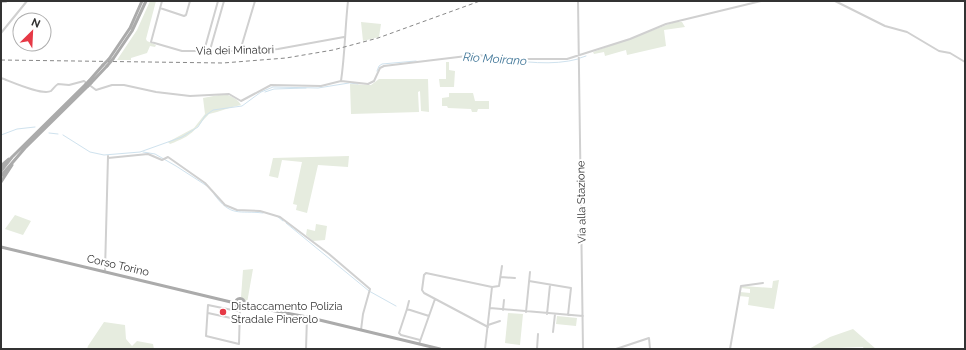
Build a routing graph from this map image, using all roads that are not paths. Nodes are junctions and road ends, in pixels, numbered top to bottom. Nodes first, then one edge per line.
1 (27, 1) edge
2 (142, 1) edge
3 (146, 1) edge
4 (162, 1) edge
5 (190, 1) edge
6 (218, 1) edge
7 (224, 1) edge
8 (255, 1) edge
9 (348, 1) edge
10 (578, 1) edge
11 (760, 1) edge
12 (836, 1) edge
13 (1, 2) edge
14 (6, 2) edge
15 (160, 8) junction
16 (1, 33) edge
17 (344, 37) junction
18 (206, 41) junction
19 (212, 43) junction
20 (204, 50) junction
21 (210, 50) junction
22 (240, 51) junction
23 (579, 56) junction
24 (965, 62) edge
25 (105, 66) junction
26 (1, 78) edge
27 (341, 81) junction
28 (14, 157) junction
29 (1, 166) edge
30 (1, 171) edge
31 (1, 176) edge
32 (1, 182) edge
33 (1, 247) edge
34 (502, 266) dead end
35 (105, 271) junction
36 (530, 272) dead end
37 (501, 277) junction
38 (515, 278) dead end
39 (530, 281) junction
40 (763, 283) dead end
41 (550, 285) junction
42 (492, 287) junction
43 (435, 299) junction
44 (504, 300) dead end
45 (236, 301) junction
46 (409, 301) dead end
47 (244, 303) junction
48 (240, 307) junction
49 (490, 308) junction
50 (407, 309) junction
51 (503, 310) junction
52 (237, 311) dead end
53 (526, 312) junction
54 (208, 313) junction
55 (547, 314) junction
56 (555, 314) junction
57 (568, 315) junction
58 (429, 316) junction
59 (583, 316) junction
60 (307, 318) junction
61 (240, 320) junction
62 (500, 321) dead end
63 (488, 326) junction
64 (361, 331) junction
65 (553, 332) dead end
66 (538, 334) dead end
67 (420, 342) junction
68 (306, 349) edge
69 (440, 349) edge
70 (485, 349) edge
71 (537, 349) edge
72 (583, 349) edge
73 (616, 349) edge
74 (650, 349) edge
75 (730, 349) edge

1 - 16 street
2 - 25 main road, bridge
3 - 25 main road, bridge
4 - 15 street
5 - 15 street
6 - 18 street
7 - 19 street
8 - 22 street
9 - 17 street
10 - 23 street, Via alla Stazione
11 - 23 street
12 - 24 street
13 - 14 street
15 - 20 street, Via dei Minatori
17 - 22 street, Via dei Minatori
17 - 27 street
18 - 19 street
18 - 20 street
19 - 21 street
20 - 21 street, Via dei Minatori
21 - 22 street, Via dei Minatori
23 - 27 street
23 - 59 street, Via alla Stazione
25 - 28 main road, bridge
26 - 27 street
28 - 29 main road
28 - 30 main road
28 - 31 main road
28 - 32 main road
33 - 35 main road, Corso Torino
34 - 37 street
35 - 45 main road, Corso Torino
35 - 64 street
36 - 39 street
37 - 38 street
37 - 42 street
39 - 41 street
39 - 53 street
40 - 75 street
41 - 55 street
41 - 57 street
42 - 43 street
42 - 49 street
43 - 58 street
43 - 63 street
44 - 51 street
45 - 47 main road
45 - 48 main road
46 - 50 street
47 - 48 main road
47 - 60 main road
48 - 61 street
49 - 51 street
49 - 63 street
50 - 58 street
50 - 67 street
51 - 53 street
52 - 54 street
53 - 55 street
54 - 61 street
54 - 61 street
55 - 56 street
56 - 57 street
56 - 65 street
57 - 59 street
58 - 67 street
59 - 72 street, Via alla Stazione
60 - 64 main road
60 - 68 street
62 - 63 street
63 - 70 street
64 - 67 main road
66 - 71 street
67 - 69 main road
73 - 74 street

